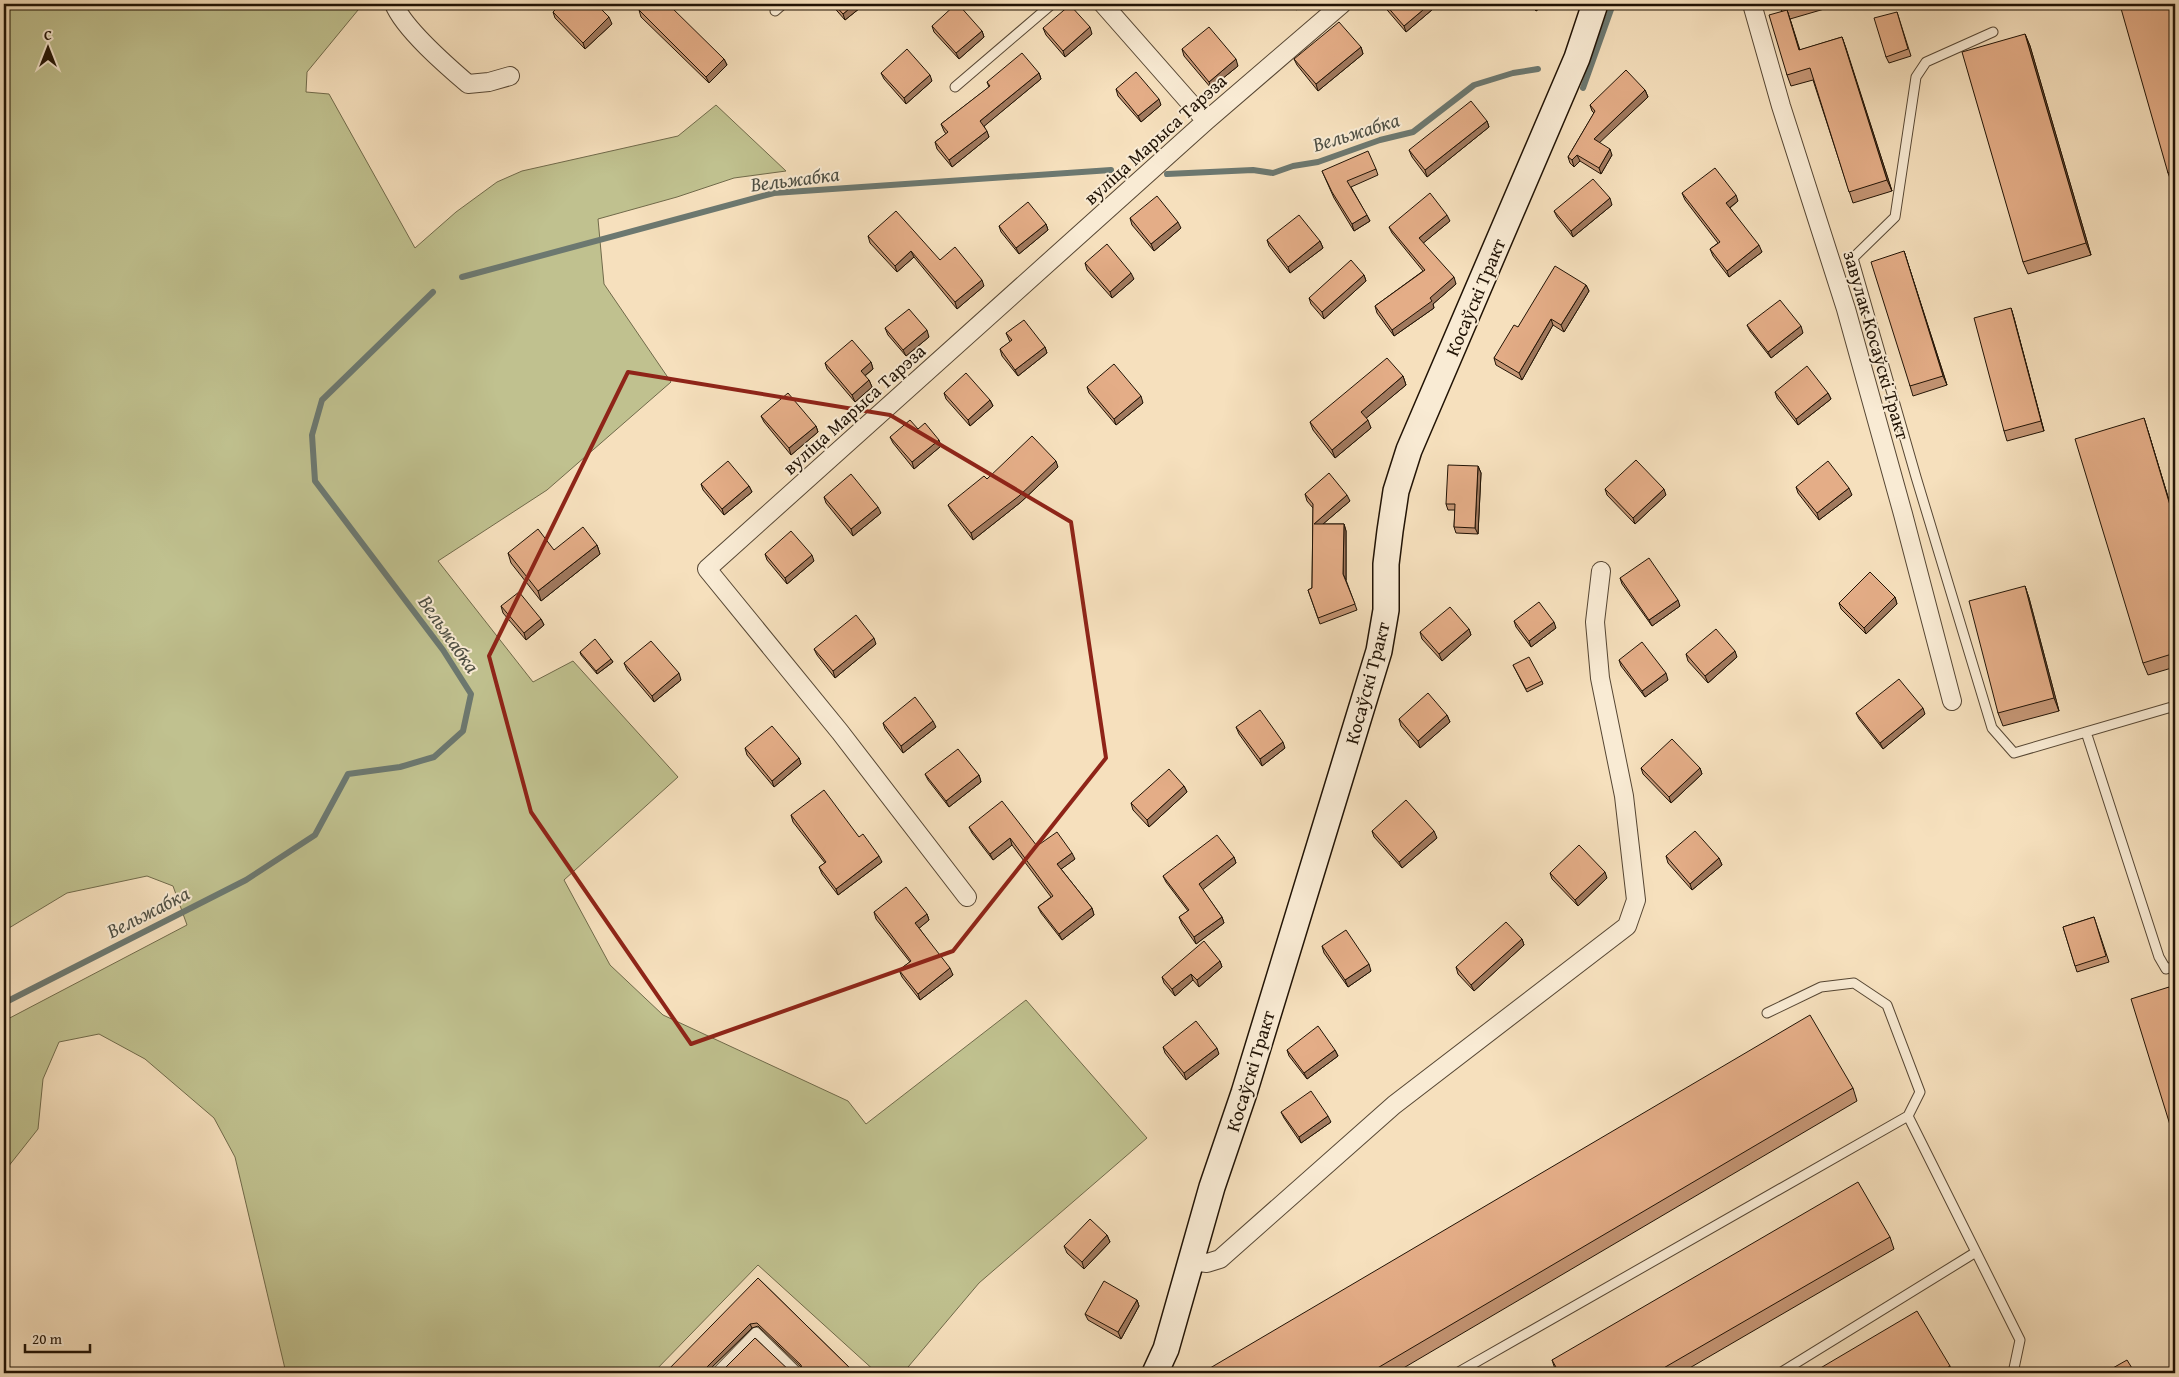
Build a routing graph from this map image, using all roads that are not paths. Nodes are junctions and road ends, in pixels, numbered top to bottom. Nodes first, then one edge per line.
1 (394, 4) edge
2 (783, 4) edge
3 (1052, 4) edge
4 (1103, 4) edge
5 (1342, 4) edge
6 (1595, 4) edge
7 (1752, 4) edge
8 (775, 11) dead end
9 (1993, 32) dead end
10 (510, 76) dead end
11 (955, 87) dead end
12 (1206, 121) junction
13 (1601, 571) dead end
14 (1952, 701) dead end
15 (2175, 706) edge
16 (2086, 732) junction
17 (967, 897) dead end
18 (2175, 966) edge
19 (1767, 1013) dead end
20 (1908, 1116) junction
21 (1976, 1252) junction
22 (1190, 1261) junction
23 (716, 1373) edge
24 (798, 1373) edge
25 (1155, 1373) edge
26 (1457, 1373) edge
27 (1780, 1373) edge
28 (2013, 1373) edge

1 - 10 street
2 - 8 lane
3 - 11 lane
4 - 12 street
5 - 12 street, вуліца Марыса Тарэза
6 - 22 main road, Косаўскі Тракт
7 - 14 street, завулак Косаўскі Тракт
9 - 16 lane
12 - 17 street, вуліца Марыса Тарэза
13 - 22 street
15 - 16 lane
16 - 18 lane
19 - 20 lane
20 - 21 lane
20 - 26 lane
21 - 27 lane
21 - 28 lane
22 - 25 main road, Косаўскі Тракт
23 - 24 lane

